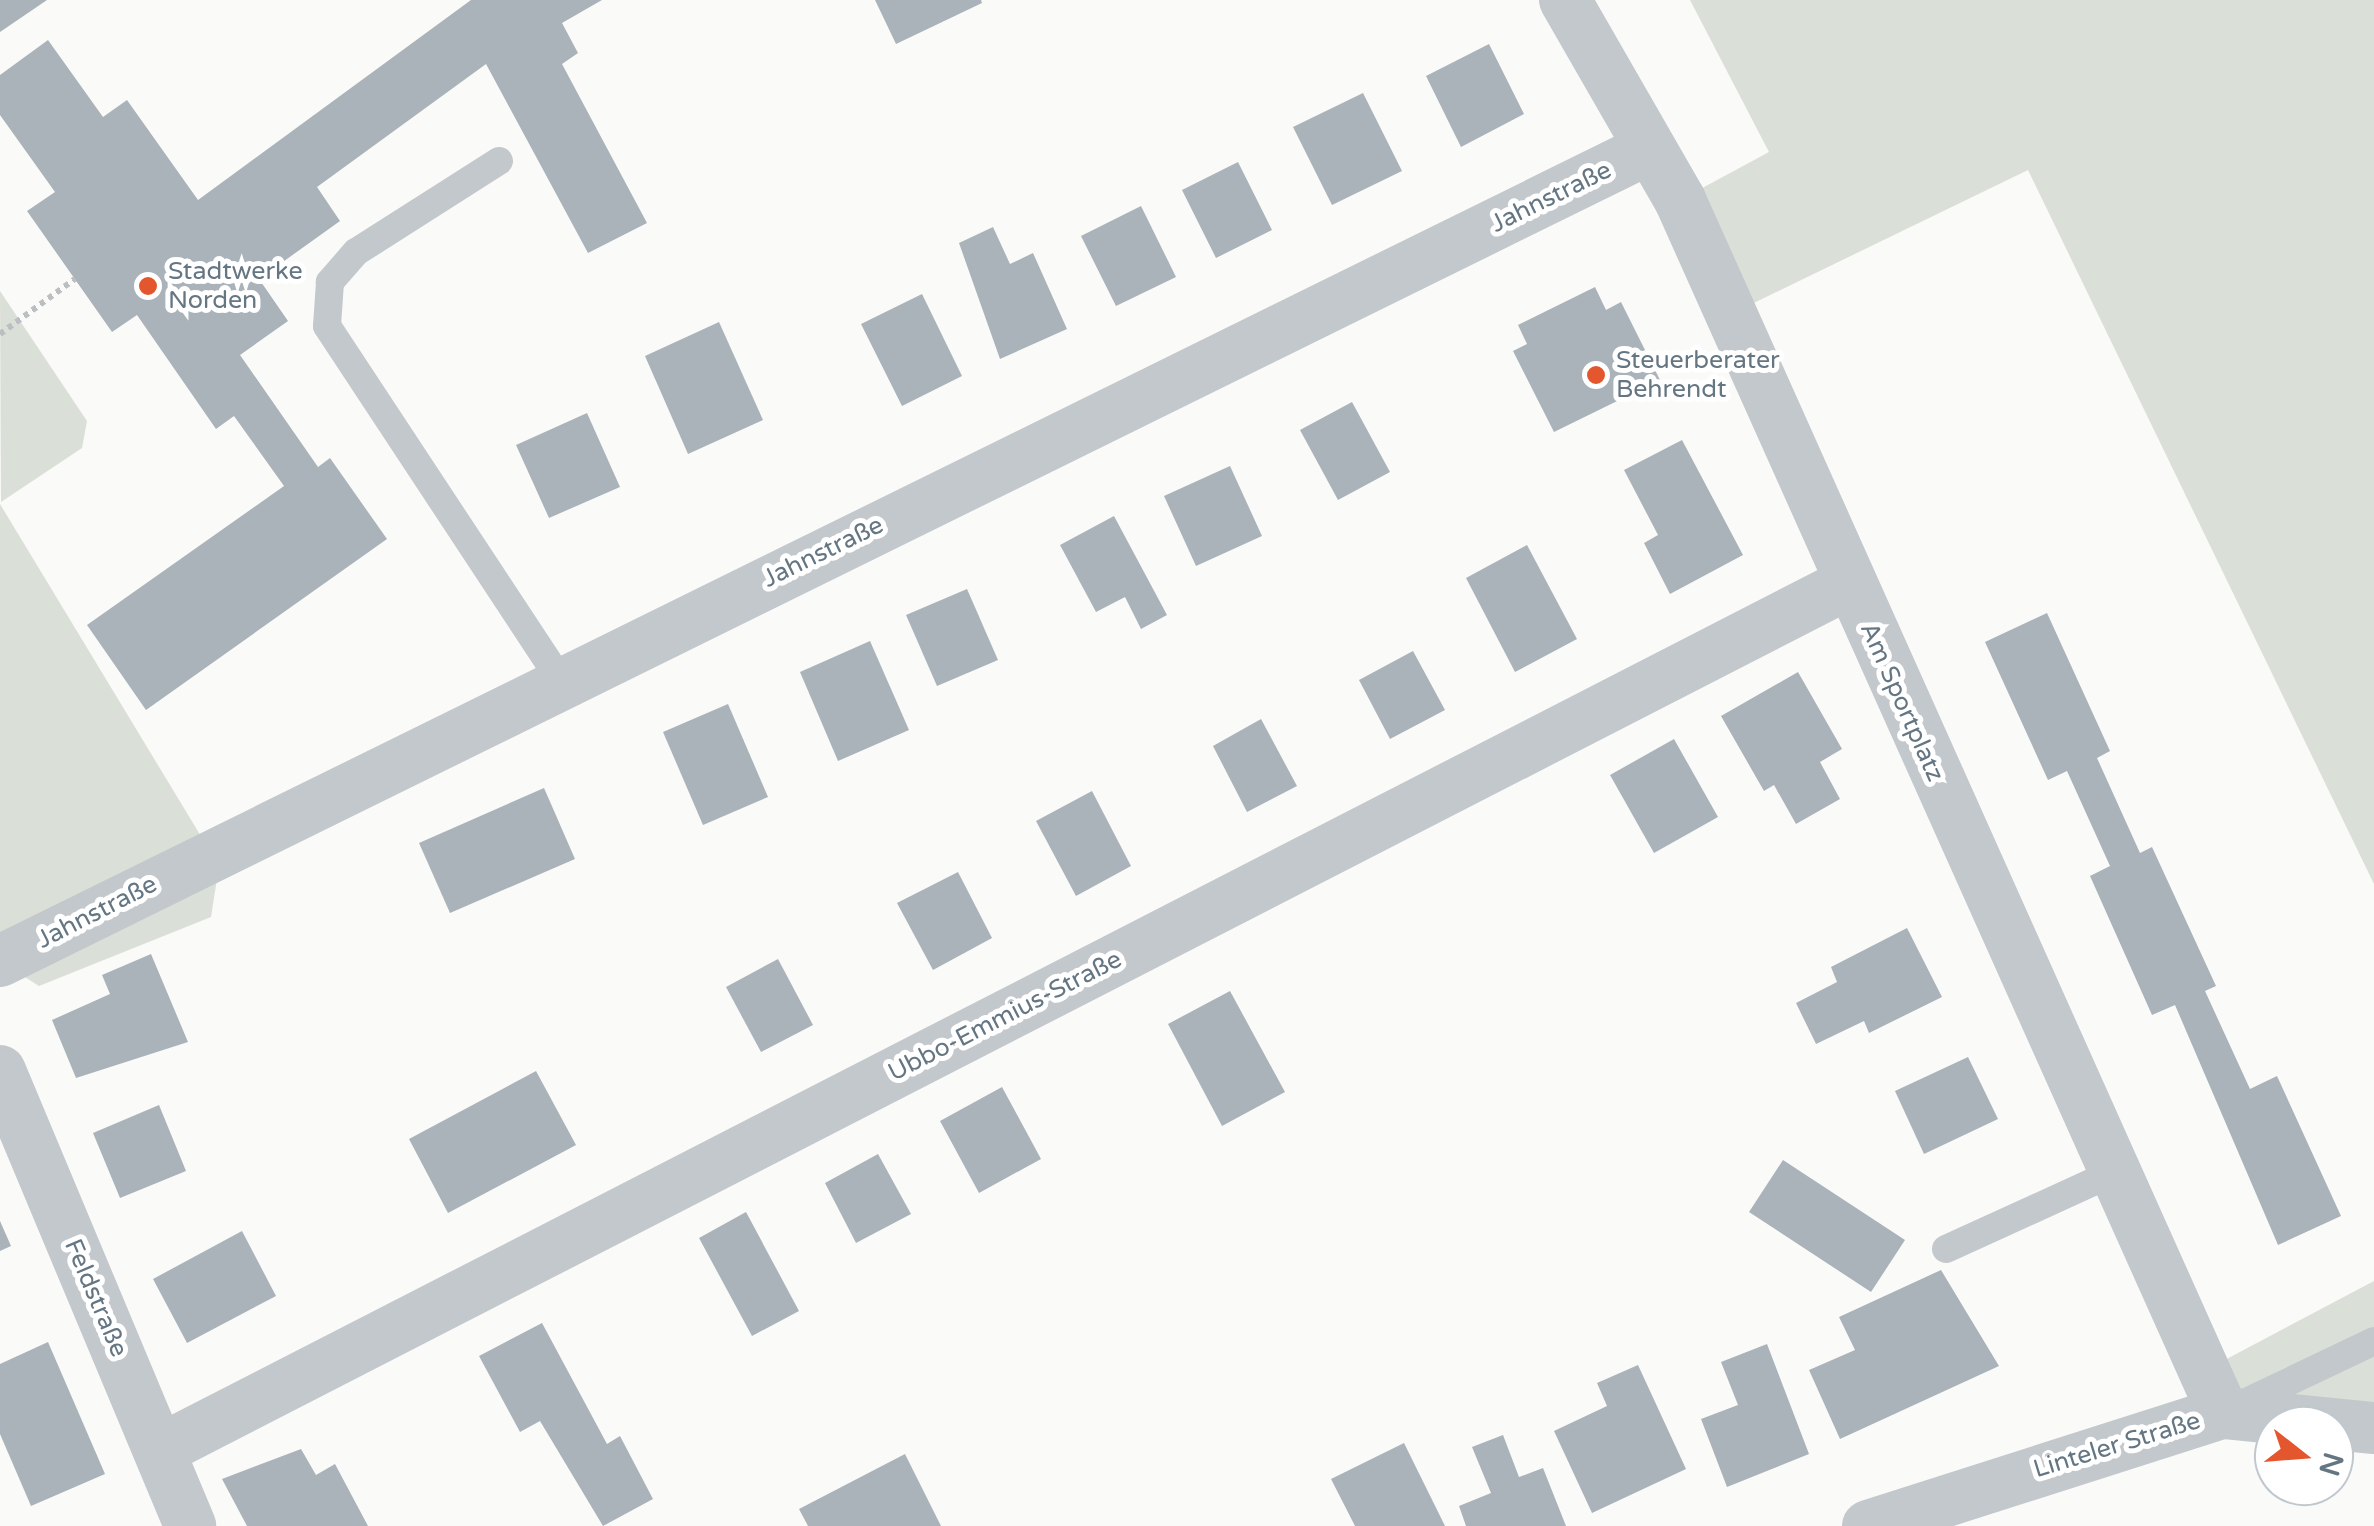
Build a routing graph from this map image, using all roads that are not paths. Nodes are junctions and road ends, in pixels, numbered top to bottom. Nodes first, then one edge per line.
1 (1565, 0) edge
2 (1648, 149) junction
3 (500, 161) dead end
4 (1849, 584) junction
5 (560, 680) junction
6 (0, 961) edge
7 (0, 1071) edge
8 (2113, 1173) junction
9 (1946, 1249) dead end
10 (2374, 1341) edge
11 (2223, 1413) junction
12 (2374, 1428) edge
13 (160, 1450) junction
14 (190, 1526) edge
15 (1868, 1526) edge

1 - 2 street, Am Sportplatz
2 - 4 street, Am Sportplatz
2 - 5 street, Jahnstraße
3 - 5 lane
4 - 8 street, Am Sportplatz
4 - 13 street, Ubbo-Emmius-Straße
5 - 6 street, Jahnstraße
7 - 13 street, Feldstraße
8 - 9 lane
8 - 11 street, Am Sportplatz
10 - 11 lane
11 - 12 street, Linteler Straße
11 - 15 street, Linteler Straße
13 - 14 street, Feldstraße

